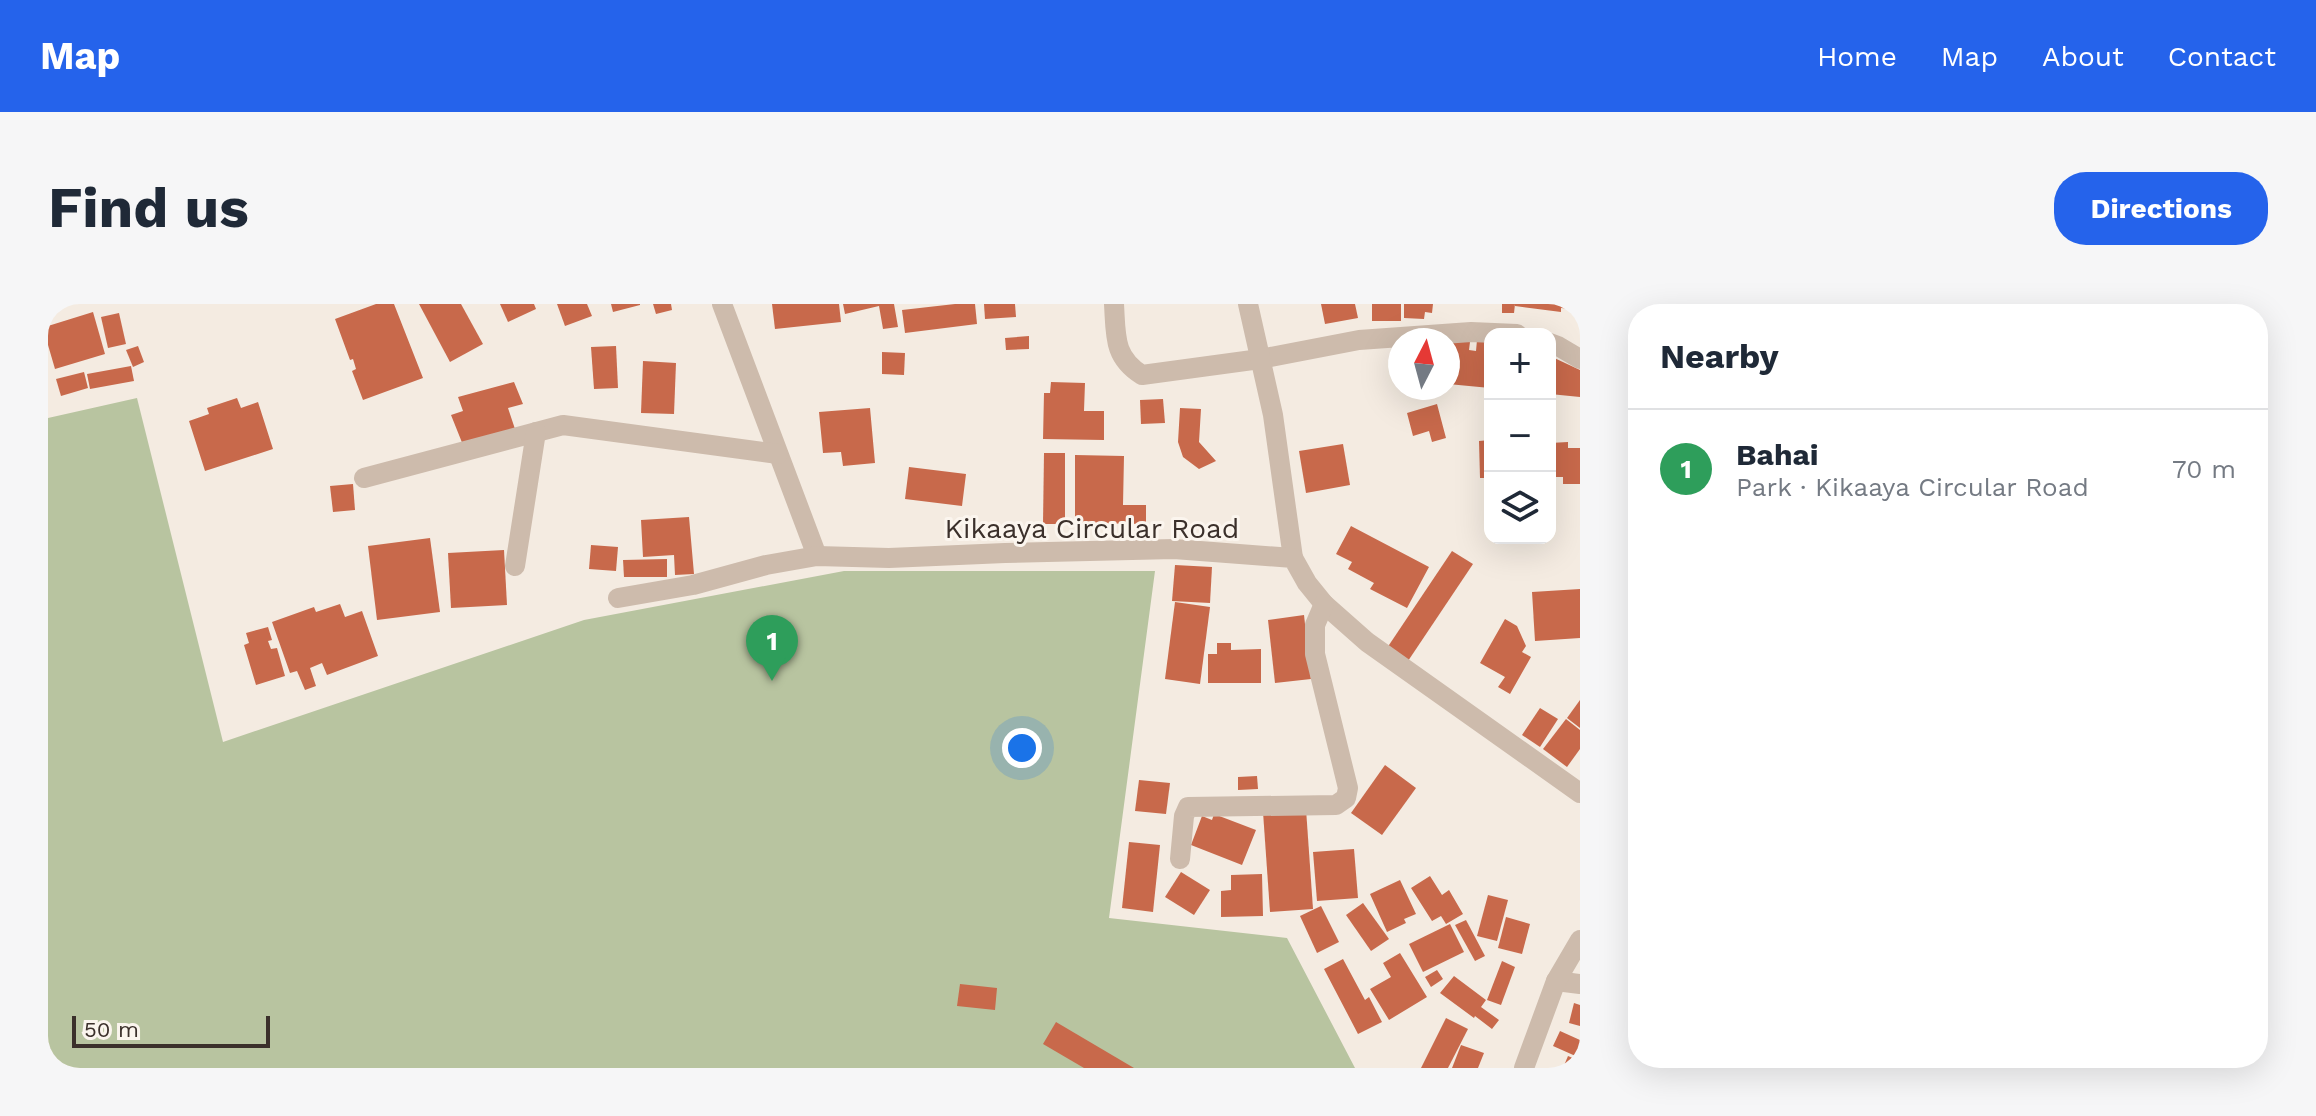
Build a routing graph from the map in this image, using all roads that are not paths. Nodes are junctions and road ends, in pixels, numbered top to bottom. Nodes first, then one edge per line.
1 (722, 304) edge
2 (1114, 304) edge
3 (1248, 304) edge
4 (1484, 333) edge
5 (1556, 345) edge
6 (1260, 359) junction
7 (1580, 359) edge
8 (536, 432) junction
9 (778, 454) junction
10 (364, 478) dead end
11 (817, 556) junction
12 (1293, 558) junction
13 (515, 566) dead end
14 (618, 598) dead end
15 (1324, 604) junction
16 (1580, 793) edge
17 (1180, 859) dead end
18 (1580, 940) edge
19 (1556, 981) junction
20 (1580, 984) edge
21 (1524, 1068) edge

1 - 9 street
2 - 6 street
3 - 6 street
4 - 6 street
5 - 7 street
6 - 12 street
8 - 9 street
8 - 10 street
8 - 13 street
9 - 11 street
11 - 12 street, Kikaaya Circular Road
11 - 14 street, Kikaaya Circular Road
12 - 15 street
15 - 16 street
15 - 17 street
18 - 19 street
19 - 20 street
19 - 21 street

